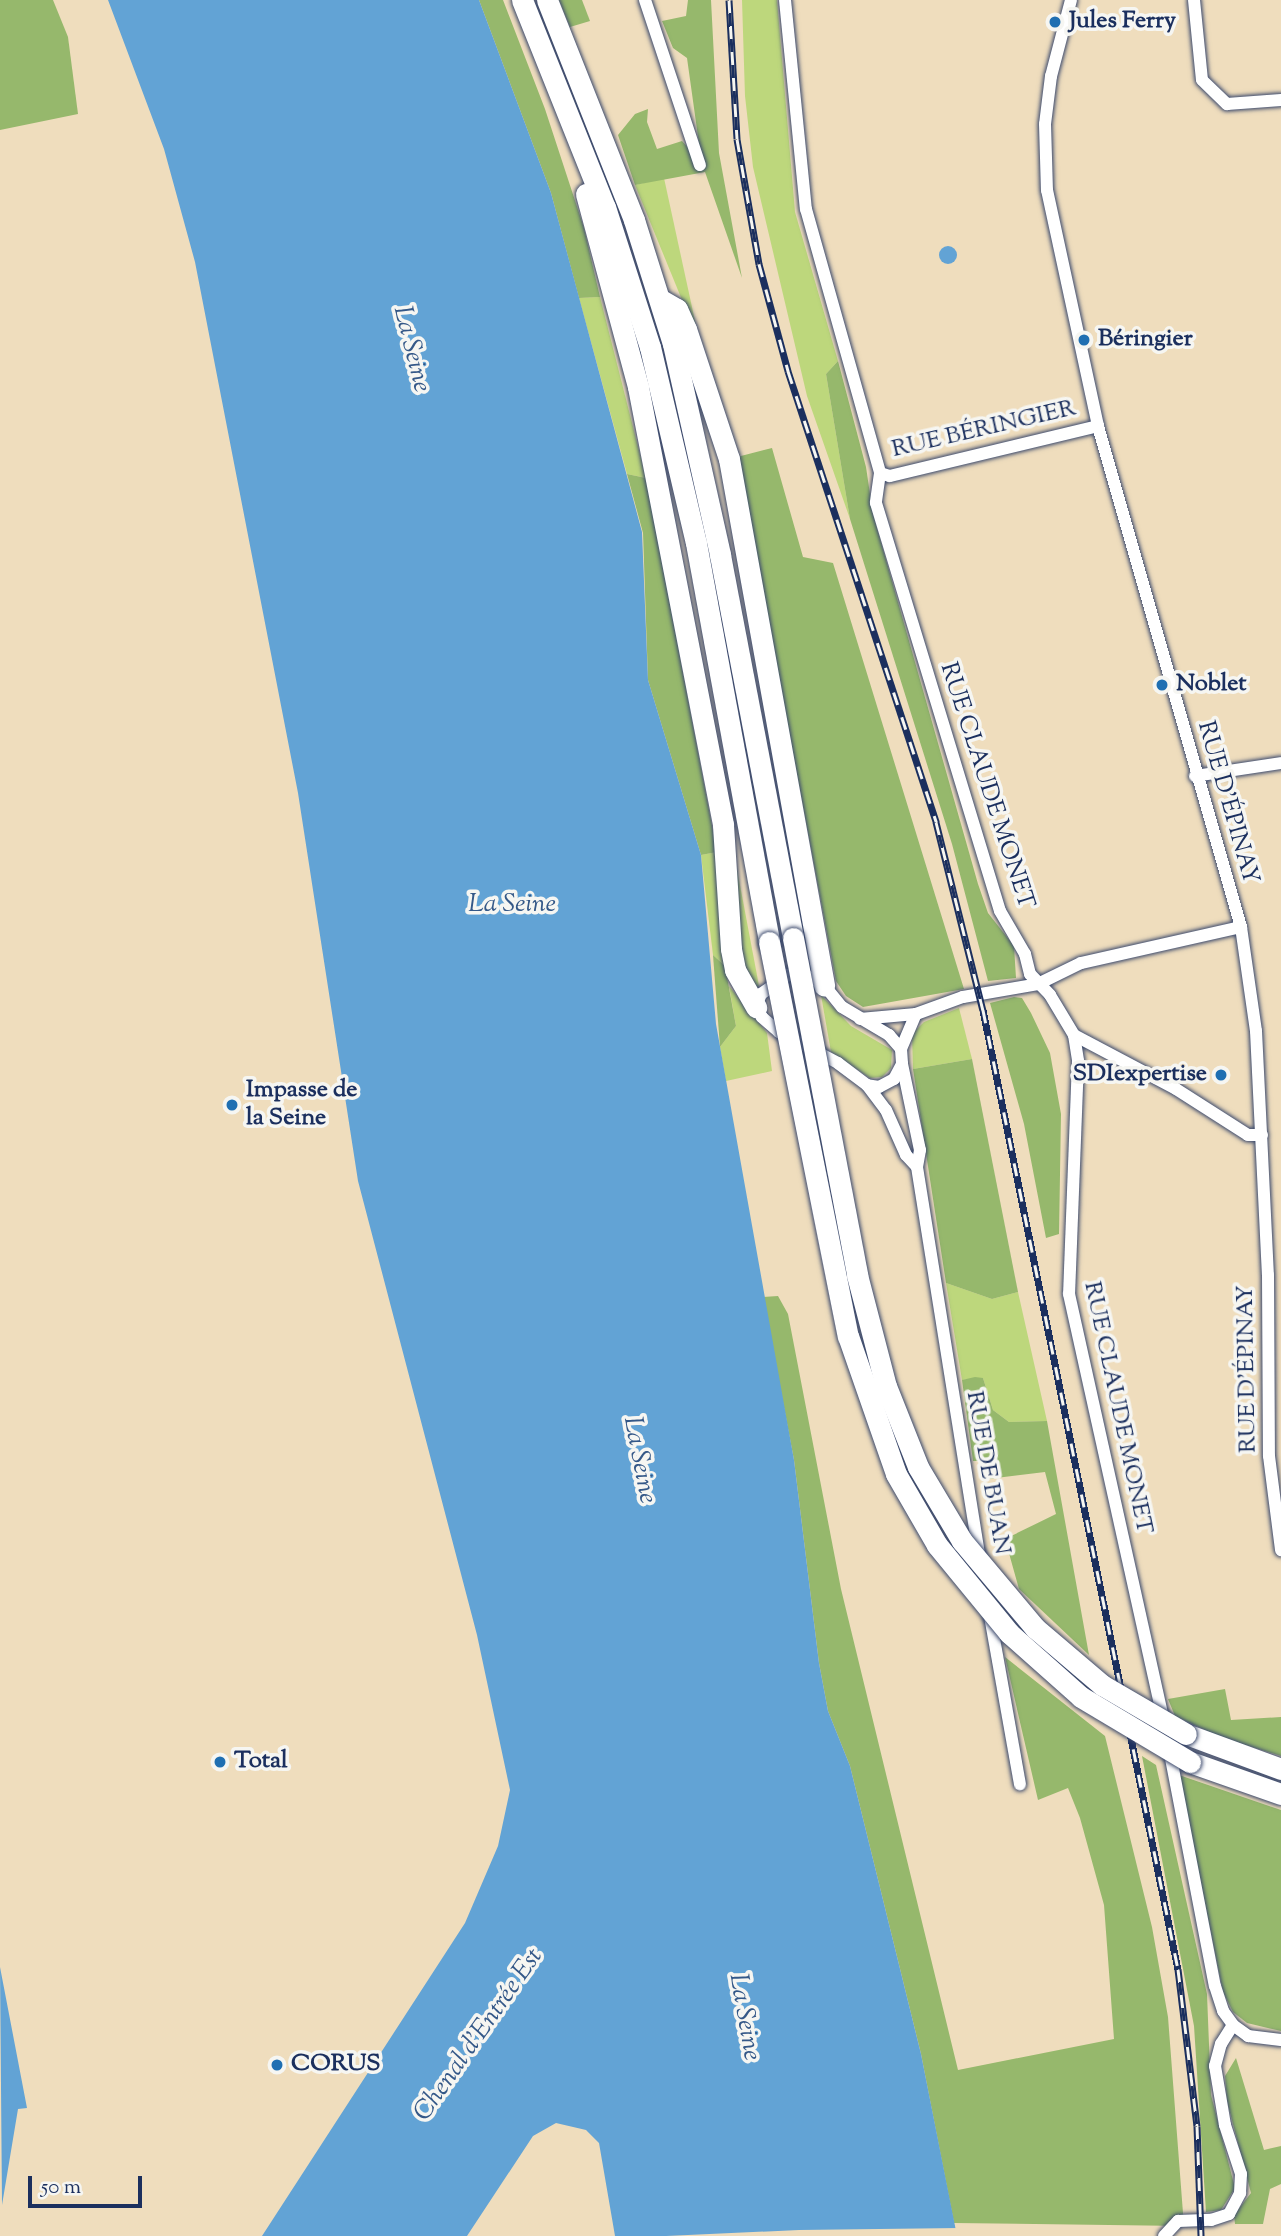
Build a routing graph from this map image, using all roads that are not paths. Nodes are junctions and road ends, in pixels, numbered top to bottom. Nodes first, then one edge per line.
1 (522, 0) edge
2 (547, 0) edge
3 (645, 0) edge
4 (785, 0) edge
5 (1071, 0) edge
6 (1194, 0) edge
7 (1281, 100) edge
8 (587, 161) junction
9 (700, 165) dead end
10 (661, 299) junction
11 (1098, 426) junction
12 (880, 473) junction
13 (1281, 763) edge
14 (1195, 776) junction
15 (1241, 927) junction
16 (1038, 984) junction
17 (824, 985) junction
18 (756, 1007) junction
19 (916, 1014) junction
20 (860, 1019) junction
21 (1074, 1035) junction
22 (901, 1049) junction
23 (902, 1064) junction
24 (867, 1085) junction
25 (1262, 1135) junction
26 (917, 1167) junction
27 (1275, 1315) edge
28 (1281, 1550) edge
29 (1281, 1769) edge
30 (1020, 1784) dead end
31 (1281, 1794) edge
32 (1233, 2025) junction
33 (1281, 2040) edge
34 (1164, 2236) edge

1 - 8 main road
2 - 10 main road
3 - 9 street
4 - 12 street, RUE CLAUDE MONET
5 - 11 street, RUE D'ÉPINAY
6 - 7 street
8 - 18 main road
8 - 31 main road, bridge
10 - 17 main road
10 - 29 main road, bridge
11 - 12 street, RUE BÉRINGIER
11 - 14 street, RUE D'ÉPINAY
12 - 16 street, RUE CLAUDE MONET
13 - 14 street
14 - 15 street, RUE D'ÉPINAY
15 - 16 street
15 - 25 street, RUE D'ÉPINAY
16 - 19 street
16 - 21 street, RUE CLAUDE MONET
17 - 18 street
17 - 20 street
18 - 24 street, RUE DE BUAN
19 - 20 street
19 - 22 street
20 - 22 street
21 - 25 street
21 - 32 street, RUE CLAUDE MONET
22 - 23 street, RUE DE BUAN
23 - 24 street
23 - 26 street, RUE DE BUAN
24 - 26 street, RUE DE BUAN
25 - 27 street, RUE D'ÉPINAY
26 - 30 street, RUE DE BUAN
27 - 28 street, RUE D'ÉPINAY
32 - 33 street
32 - 34 street

